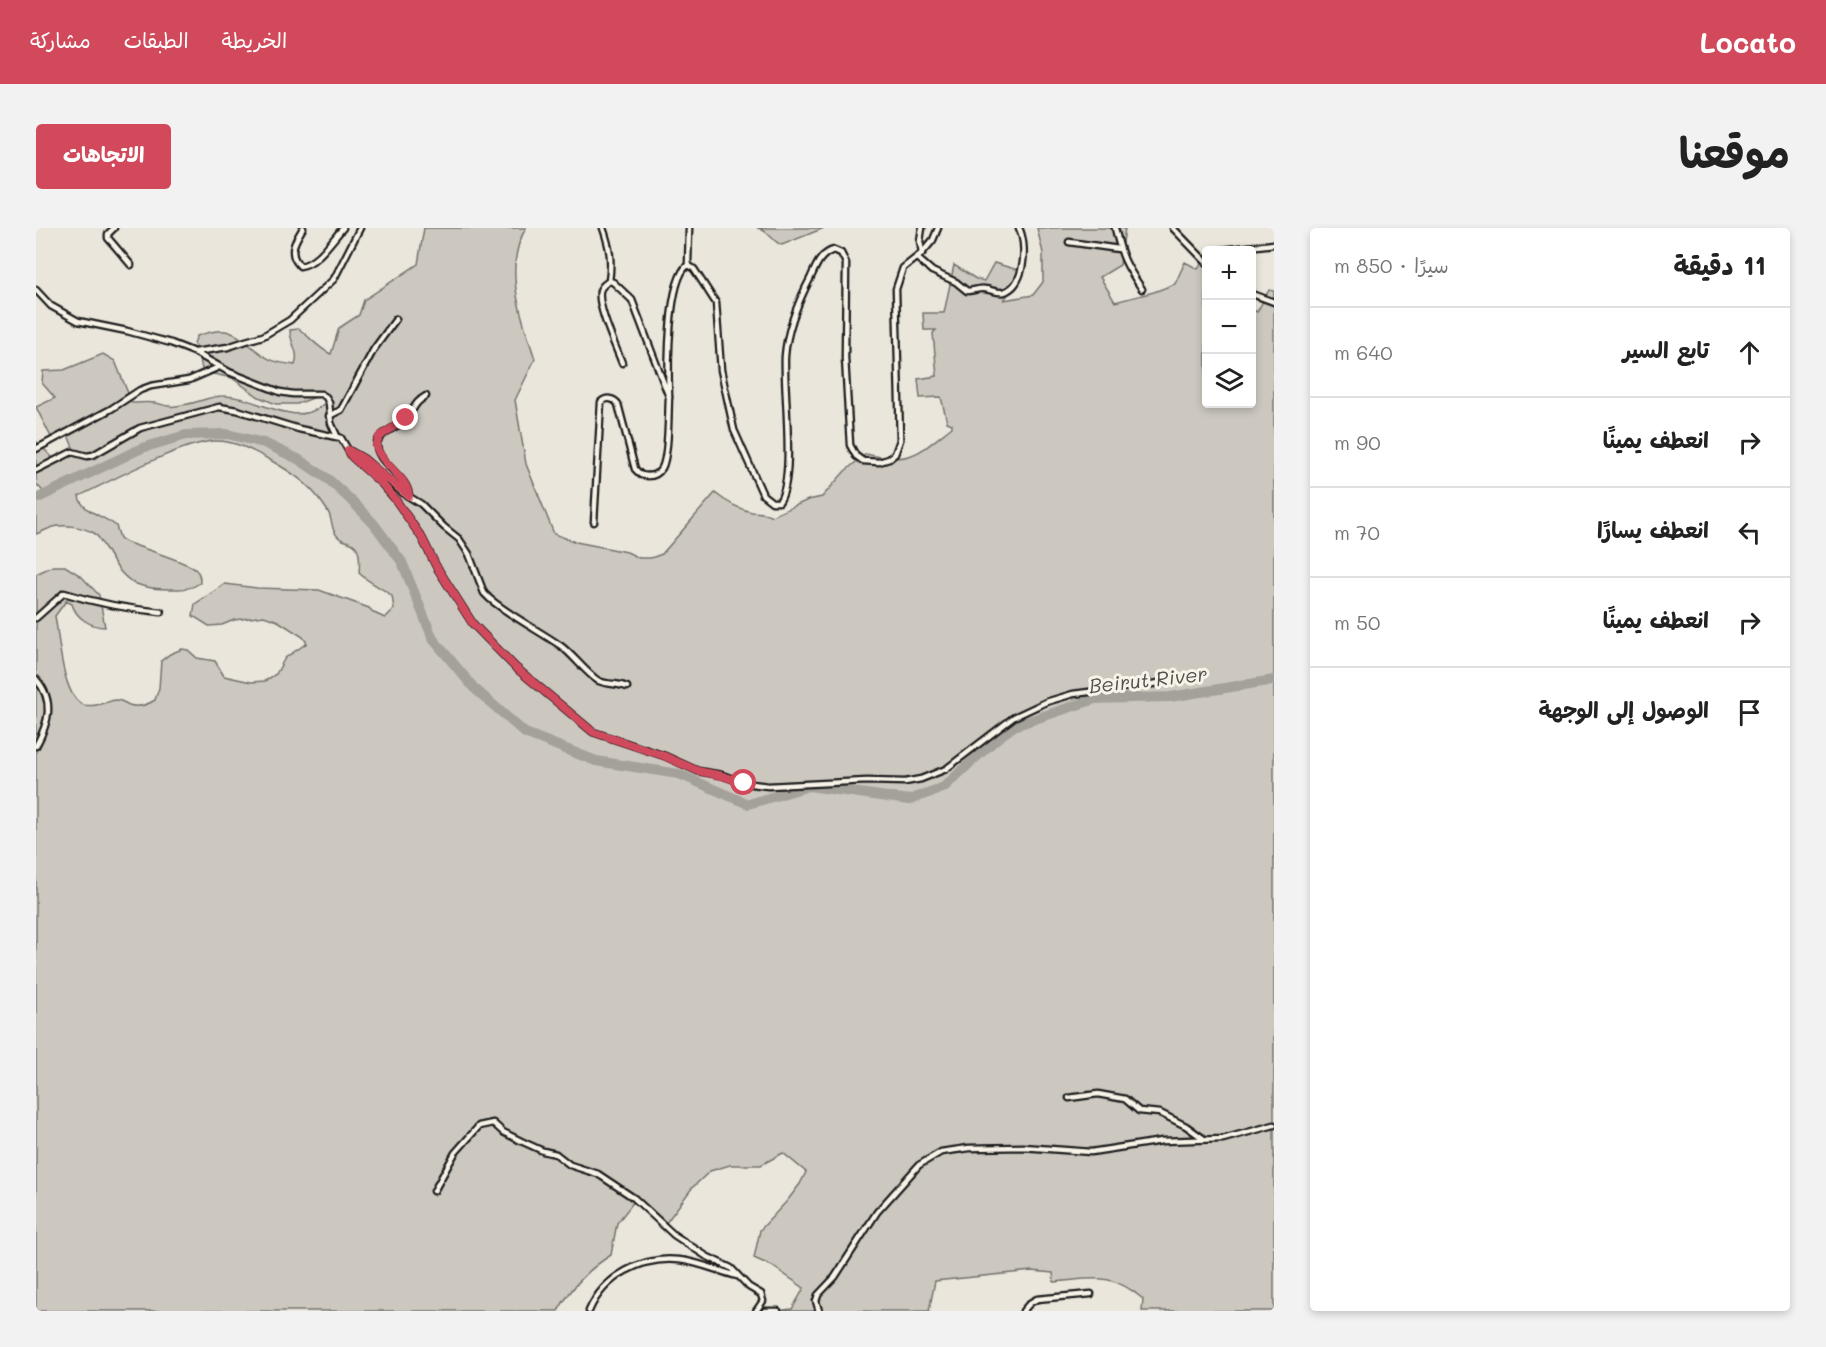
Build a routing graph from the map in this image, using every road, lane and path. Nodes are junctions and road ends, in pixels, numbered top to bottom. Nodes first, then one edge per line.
1 (114, 228) edge
2 (303, 228) edge
3 (343, 228) edge
4 (360, 228) edge
5 (603, 228) edge
6 (689, 228) edge
7 (922, 228) edge
8 (938, 228) edge
9 (1018, 228) edge
10 (1115, 228) edge
11 (1173, 228) edge
12 (1069, 242) dead end
13 (1274, 244) edge
14 (1256, 246) edge
15 (1119, 249) junction
16 (1197, 252) junction
17 (1202, 252) edge
18 (922, 253) junction
19 (917, 258) junction
20 (1202, 258) edge
21 (131, 265) dead end
22 (688, 265) junction
23 (609, 281) junction
24 (1142, 289) dead end
25 (36, 290) edge
26 (1256, 296) edge
27 (1274, 302) edge
28 (396, 319) dead end
29 (194, 352) junction
30 (622, 363) dead end
31 (219, 367) junction
32 (426, 396) dead end
33 (669, 397) junction
34 (329, 416) junction
35 (337, 436) junction
36 (36, 449) edge
37 (348, 450) junction
38 (36, 470) edge
39 (409, 496) junction
40 (594, 522) dead end
41 (161, 612) dead end
42 (36, 618) edge
43 (36, 679) edge
44 (1168, 682) dead end
45 (627, 687) dead end
46 (36, 746) edge
47 (1069, 1098) dead end
48 (1274, 1125) edge
49 (1205, 1140) junction
50 (434, 1191) dead end
51 (740, 1277) junction
52 (1091, 1294) dead end
53 (589, 1311) edge
54 (756, 1311) edge
55 (765, 1311) edge
56 (778, 1311) edge
57 (819, 1311) edge
58 (1023, 1311) edge

1 - 21 street
2 - 3 street
4 - 29 street
5 - 23 street
6 - 22 street
7 - 18 street
8 - 18 street
9 - 19 street
10 - 15 street
11 - 16 street
12 - 15 street
13 - 14 street
15 - 24 street
16 - 17 street
16 - 20 street
18 - 19 street
19 - 22 street
22 - 33 street
23 - 30 street
23 - 33 street
25 - 29 street
26 - 27 street
28 - 34 street
29 - 31 street
31 - 34 street
31 - 36 street
32 - 39 street
33 - 40 street
34 - 35 street
35 - 37 street
35 - 38 street
37 - 39 street
37 - 44 street
39 - 45 street
41 - 42 street
43 - 46 street
47 - 49 street
48 - 49 street
49 - 57 street
50 - 51 street
51 - 53 street
51 - 54 street
52 - 58 street
55 - 56 street

